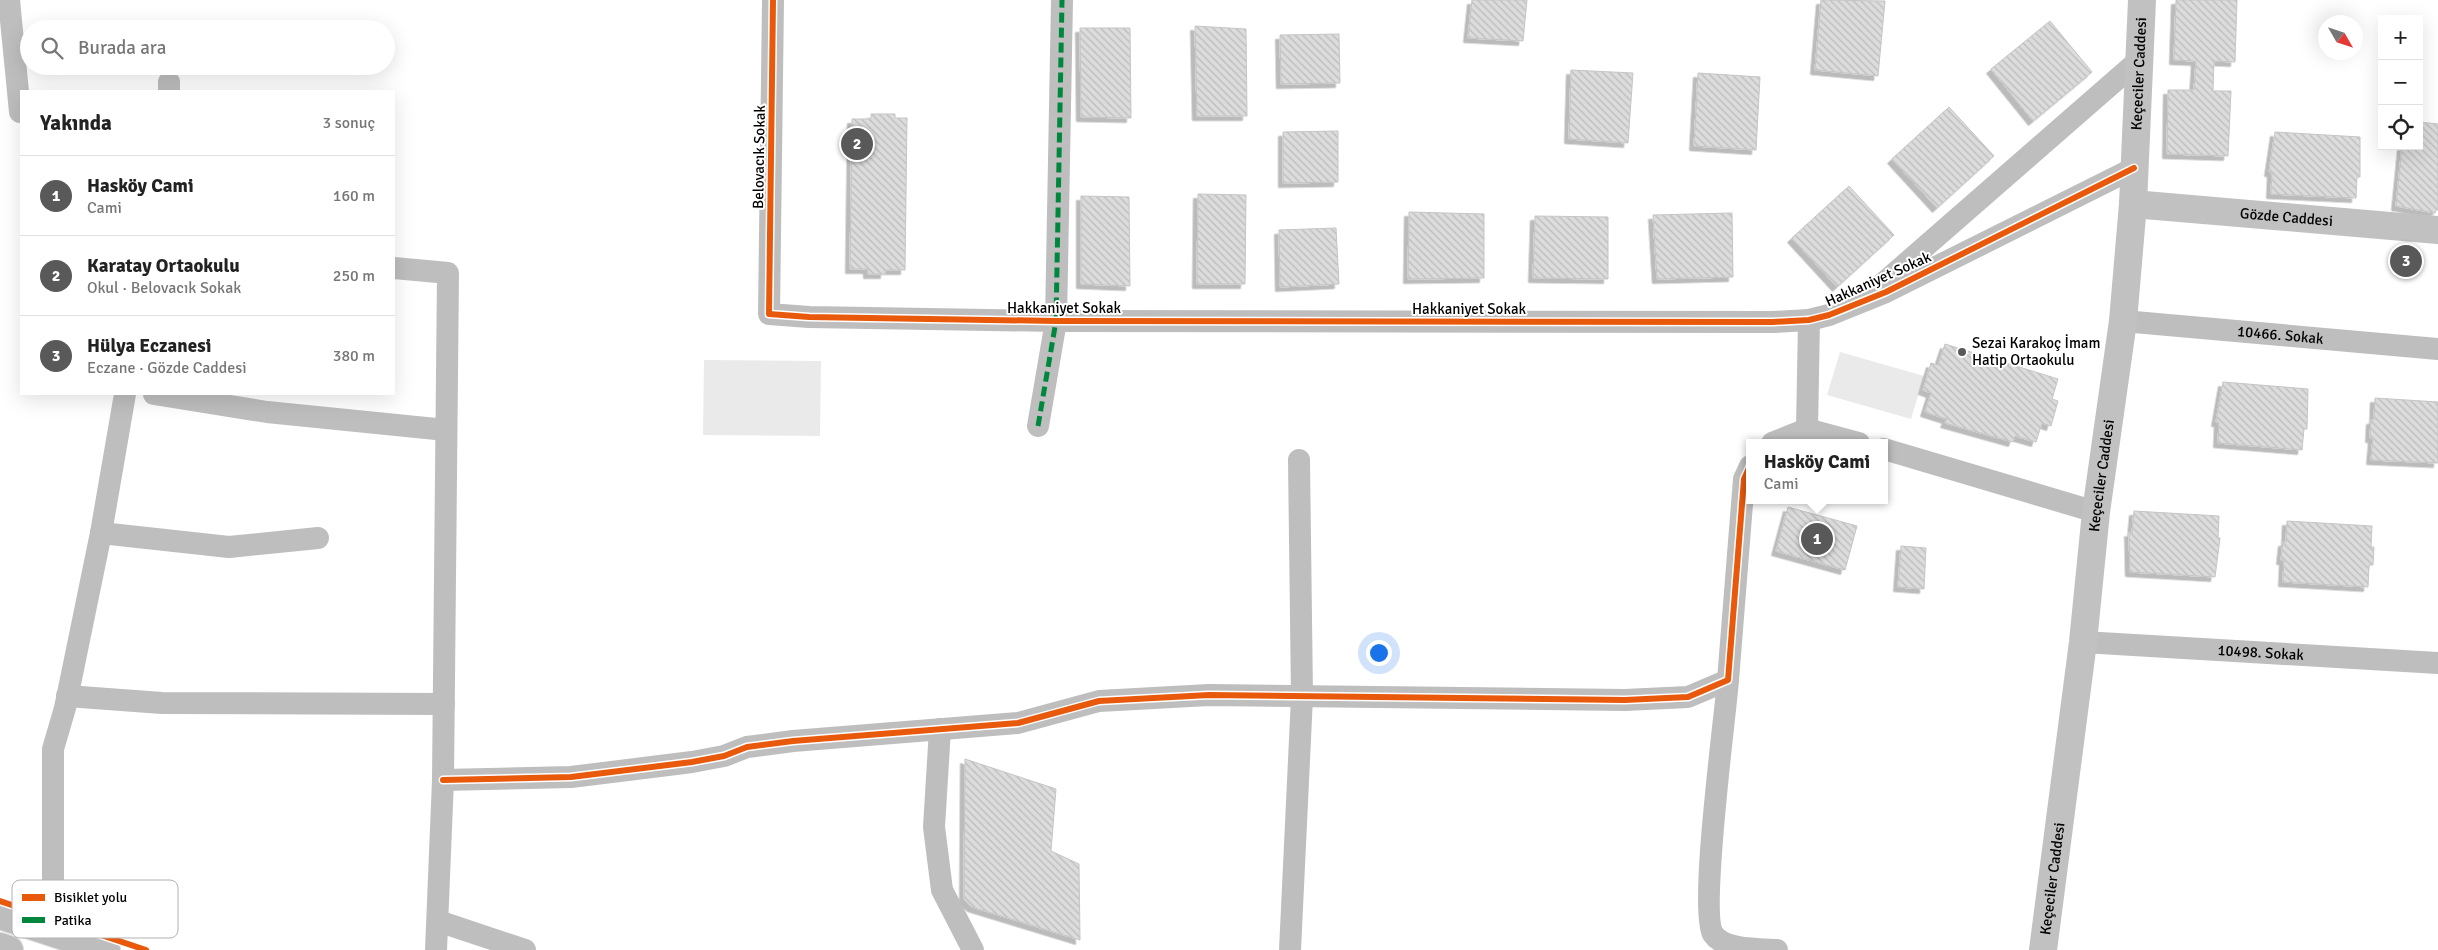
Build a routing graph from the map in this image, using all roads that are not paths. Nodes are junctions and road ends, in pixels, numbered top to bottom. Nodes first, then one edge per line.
1 (9, 0) edge
2 (773, 0) edge
3 (1062, 0) edge
4 (2142, 0) edge
5 (2139, 60) junction
6 (20, 112) dead end
7 (2134, 168) junction
8 (2133, 204) junction
9 (2438, 230) edge
10 (395, 268) edge
11 (1858, 304) junction
12 (769, 314) joint
13 (1808, 320) junction
14 (1056, 321) junction
15 (2123, 321) junction
16 (2438, 349) edge
17 (125, 395) edge
18 (160, 395) edge
19 (1038, 426) dead end
20 (1807, 429) junction
21 (446, 430) junction
22 (1782, 439) edge
23 (1844, 439) edge
24 (1888, 451) edge
25 (1299, 460) dead end
26 (1746, 475) edge
27 (2096, 512) junction
28 (101, 533) junction
29 (318, 538) dead end
30 (2083, 642) junction
31 (2438, 663) edge
32 (1728, 680) junction
33 (67, 696) junction
34 (1302, 697) junction
35 (444, 704) junction
36 (940, 730) junction
37 (443, 780) junction
38 (53, 880) edge
39 (0, 915) edge
40 (12, 919) edge
41 (438, 921) junction
42 (71, 938) edge
43 (0, 947) edge
44 (9, 950) edge
45 (106, 950) edge
46 (436, 950) edge
47 (525, 950) edge
48 (972, 950) edge
49 (1290, 950) edge
50 (1777, 950) edge
51 (2043, 950) edge

1 - 6 street
2 - 12 street, Belovacık Sokak
3 - 14 street
4 - 5 street, Keçeciler Caddesi
5 - 7 street, Keçeciler Caddesi
5 - 11 street, Hakkaniyet Sokak
7 - 8 street, Keçeciler Caddesi
7 - 11 street, Hakkaniyet Sokak
8 - 9 street, Gözde Caddesi
8 - 15 street, Keçeciler Caddesi
10 - 21 street
11 - 13 street, Hakkaniyet Sokak
12 - 14 street, Hakkaniyet Sokak
13 - 14 street, Hakkaniyet Sokak
13 - 20 street
14 - 19 street
15 - 16 street, 10466. Sokak
15 - 27 street, Keçeciler Caddesi
17 - 28 street
18 - 21 street
20 - 22 street
20 - 23 street
21 - 35 street
24 - 27 street
25 - 34 street
26 - 32 street
27 - 30 street, Keçeciler Caddesi
28 - 29 street
28 - 33 street
30 - 31 street, 10498. Sokak
30 - 51 street, Keçeciler Caddesi
32 - 34 street
32 - 50 street
33 - 35 street
33 - 38 street
34 - 36 street
34 - 49 street
35 - 37 street
36 - 37 street
36 - 48 street
37 - 41 street
39 - 40 highway
41 - 46 street
41 - 47 street
42 - 45 highway
43 - 44 highway

